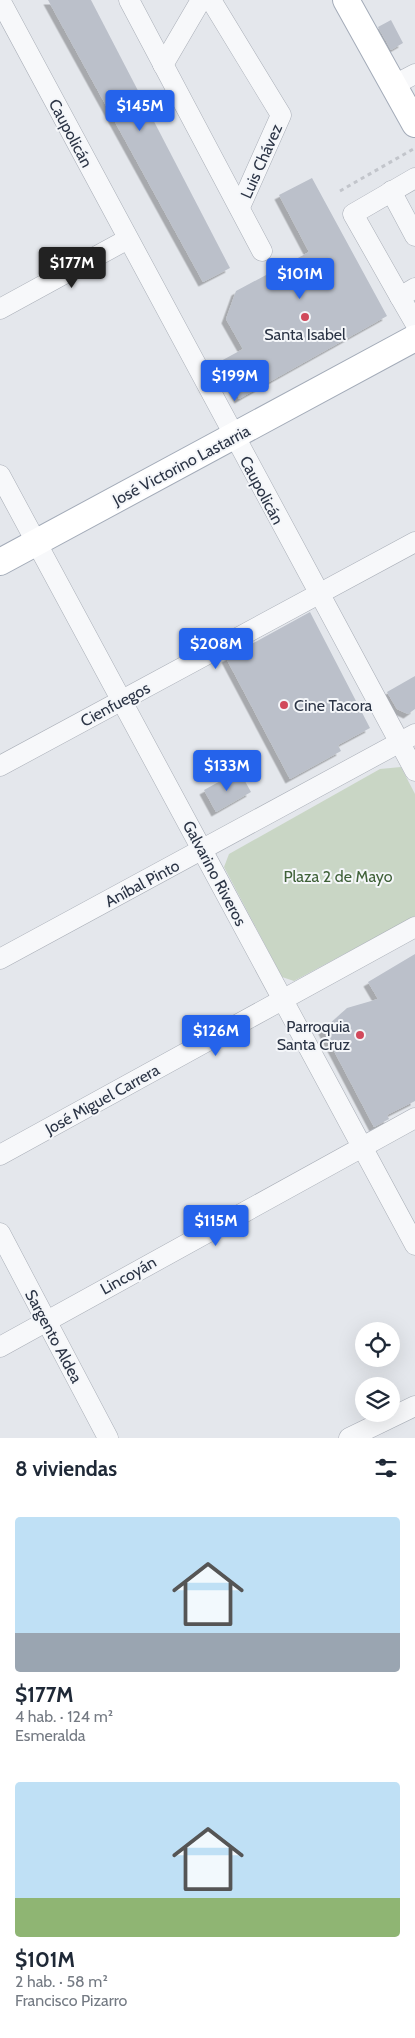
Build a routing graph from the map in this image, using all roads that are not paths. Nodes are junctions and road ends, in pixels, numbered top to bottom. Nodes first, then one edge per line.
1 (0, 0) edge
2 (129, 0) edge
3 (201, 0) edge
4 (211, 0) edge
5 (346, 0) edge
6 (0, 29) edge
7 (26, 48) junction
8 (163, 65) junction
9 (404, 80) edge
10 (415, 124) edge
11 (415, 178) edge
12 (391, 191) junction
13 (240, 207) junction
14 (415, 236) edge
15 (128, 239) junction
16 (262, 251) dead end
17 (407, 293) edge
18 (0, 309) edge
19 (415, 323) edge
20 (415, 338) edge
21 (234, 437) junction
22 (0, 475) edge
23 (415, 542) edge
24 (37, 543) junction
25 (0, 562) edge
26 (319, 594) junction
27 (122, 700) junction
28 (407, 739) edge
29 (0, 766) edge
30 (415, 771) edge
31 (202, 850) junction
32 (415, 927) edge
33 (0, 959) edge
34 (283, 1000) junction
35 (415, 1118) edge
36 (362, 1147) junction
37 (0, 1155) edge
38 (0, 1233) edge
39 (415, 1245) edge
40 (46, 1320) junction
41 (0, 1347) edge
42 (415, 1406) edge
43 (108, 1438) edge
44 (349, 1438) edge

1 - 7 street, Caupolicán
2 - 8 street
3 - 8 street
4 - 13 street, Luis Chávez
5 - 9 main road
6 - 7 street, Caupolicán
7 - 15 street, Caupolicán
8 - 13 street
9 - 10 main road
11 - 12 street
12 - 14 street
12 - 17 street
13 - 16 street
15 - 18 street
15 - 21 street, Caupolicán
17 - 19 street
20 - 21 main road, José Victorino Lastarria
21 - 24 main road, José Victorino Lastarria
21 - 26 street, Caupolicán
22 - 24 street, Galvarino Riveros
23 - 26 street, Cienfuegos
24 - 25 main road, José Victorino Lastarria
24 - 27 street, Galvarino Riveros
26 - 27 street, Cienfuegos
26 - 28 street, Caupolicán
27 - 29 street, Cienfuegos
27 - 31 street, Galvarino Riveros
28 - 30 street, Caupolicán
28 - 31 street, Aníbal Pinto
31 - 33 street, Aníbal Pinto
31 - 34 street, Galvarino Riveros
32 - 34 street, José Miguel Carrera
34 - 36 street, Galvarino Riveros
34 - 37 street, José Miguel Carrera
35 - 36 street, Lincoyán
36 - 39 street, Galvarino Riveros
36 - 40 street, Lincoyán
38 - 40 street, Sargento Aldea
40 - 41 street, Lincoyán
40 - 43 street, Sargento Aldea
42 - 44 street

